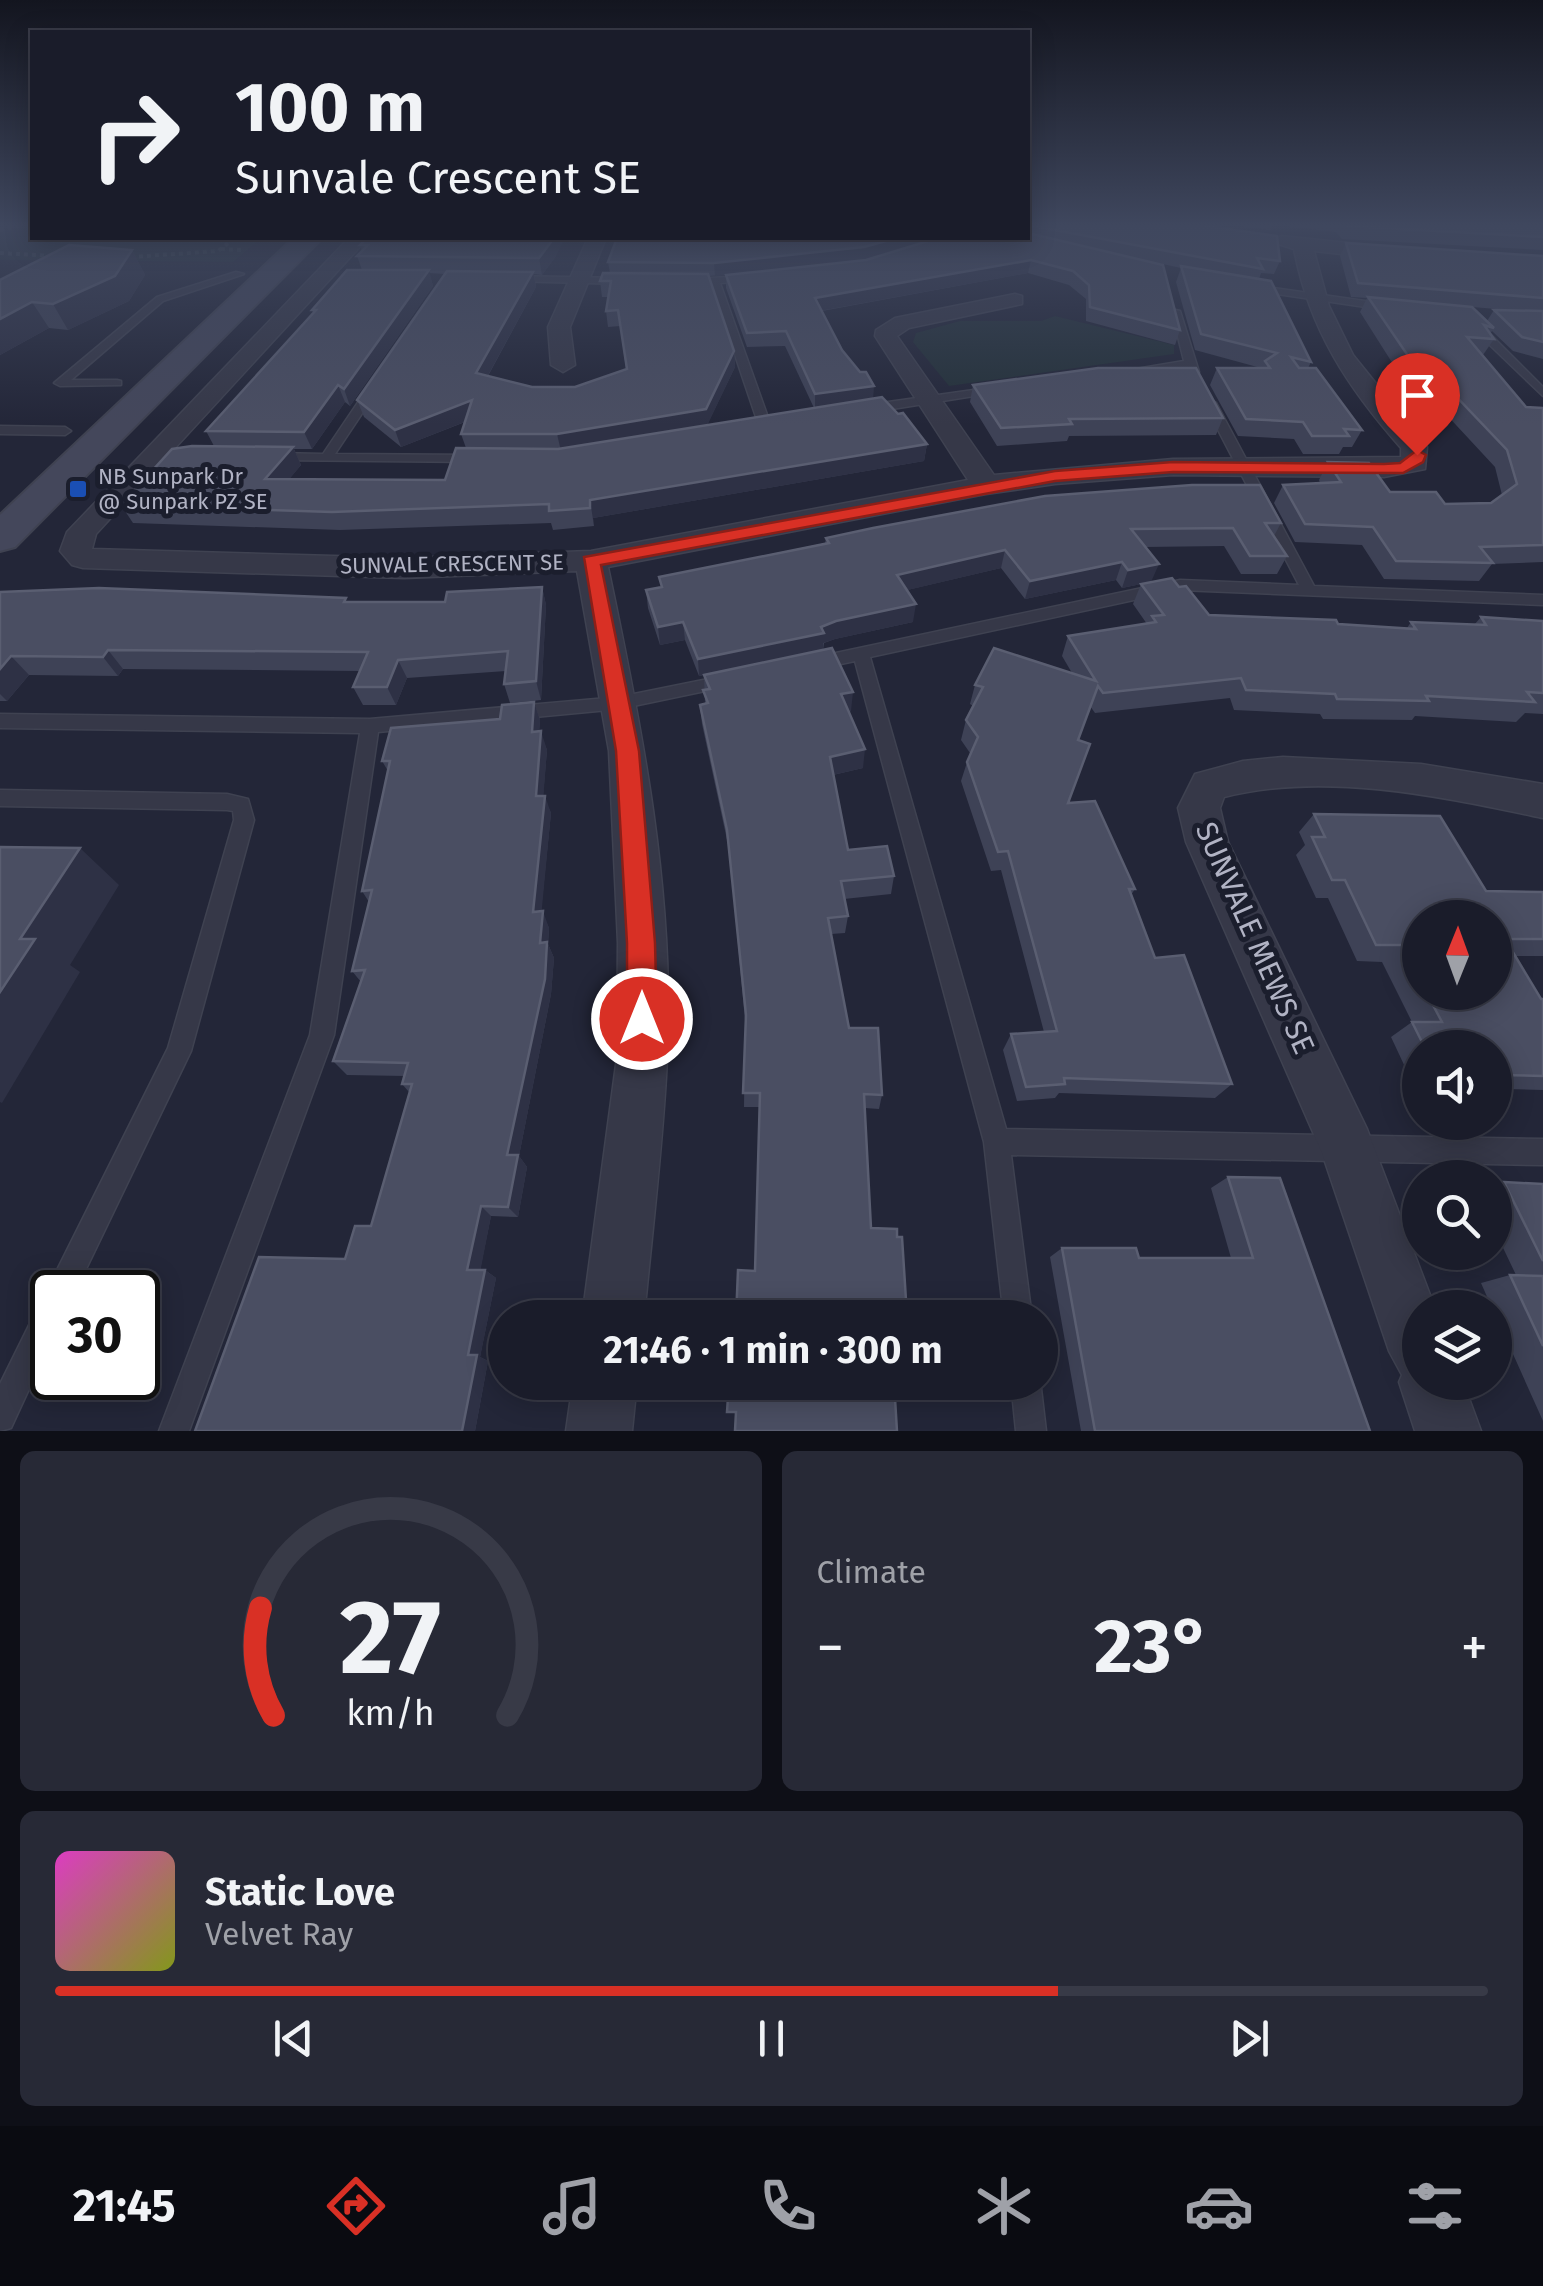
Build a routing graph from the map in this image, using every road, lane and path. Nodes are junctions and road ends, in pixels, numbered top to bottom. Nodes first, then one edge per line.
1 (173, 292) edge
2 (203, 292) edge
3 (254, 292) edge
4 (314, 292) edge
5 (575, 292) edge
6 (717, 292) edge
7 (1282, 292) edge
8 (1311, 292) edge
9 (1170, 294) edge
10 (1312, 296) junction
11 (1015, 300) dead end
12 (1392, 308) edge
13 (1487, 318) edge
14 (1188, 364) junction
15 (563, 365) dead end
16 (1133, 372) edge
17 (381, 376) edge
18 (1197, 379) edge
19 (117, 384) junction
20 (1004, 389) edge
21 (1543, 393) edge
22 (1205, 394) edge
23 (927, 400) junction
24 (854, 410) edge
25 (782, 421) edge
26 (764, 424) junction
27 (746, 427) edge
28 (0, 430) edge
29 (65, 431) junction
30 (269, 457) edge
31 (326, 458) junction
32 (483, 459) edge
33 (26, 466) dead end
34 (1244, 466) junction
35 (986, 485) junction
36 (0, 538) edge
37 (591, 561) junction
38 (1309, 590) junction
39 (1543, 600) edge
40 (862, 654) junction
41 (806, 665) edge
42 (750, 676) edge
43 (620, 703) junction
44 (0, 722) edge
45 (370, 726) junction
46 (0, 798) edge
47 (1543, 801) edge
48 (998, 1142) junction
49 (1348, 1148) junction
50 (1543, 1152) edge
51 (72, 1270) edge
52 (615, 1300) edge
53 (1016, 1300) edge
54 (1402, 1300) edge
55 (30, 1354) edge
56 (602, 1400) edge
57 (1028, 1400) edge
58 (1437, 1400) edge
59 (0, 1416) edge
60 (174, 1431) edge
61 (598, 1431) edge
62 (1032, 1431) edge
63 (1448, 1431) edge

1 - 19 lane
2 - 19 street
3 - 36 street
4 - 37 street, SUNVALE CRESCENT SE
5 - 15 street
6 - 26 lane
7 - 10 lane
8 - 10 street, SUNVALE CRESCENT SE
9 - 14 lane
10 - 12 lane
10 - 34 street, SUNVALE CRESCENT SE
11 - 23 street
13 - 21 lane
14 - 16 lane
14 - 18 lane
17 - 31 lane
19 - 29 street
20 - 23 lane
22 - 34 lane
23 - 24 lane
23 - 35 street
25 - 26 lane
26 - 27 lane
28 - 29 lane
29 - 33 street
30 - 31 lane
31 - 32 lane
34 - 35 street, SUNVALE CRESCENT SE
34 - 38 lane
35 - 37 street, SUNVALE CRESCENT SE
37 - 43 street
38 - 39 lane
38 - 40 lane
40 - 41 lane
40 - 48 lane
42 - 43 lane
43 - 45 lane
43 - 52 street
44 - 45 lane
45 - 60 lane
46 - 51 lane
47 - 49 street, SUNVALE MEWS SE
48 - 49 lane
48 - 53 lane
49 - 50 lane
49 - 54 street, SUNVALE MEWS SE
55 - 59 lane
56 - 61 street
57 - 62 lane
58 - 63 street

